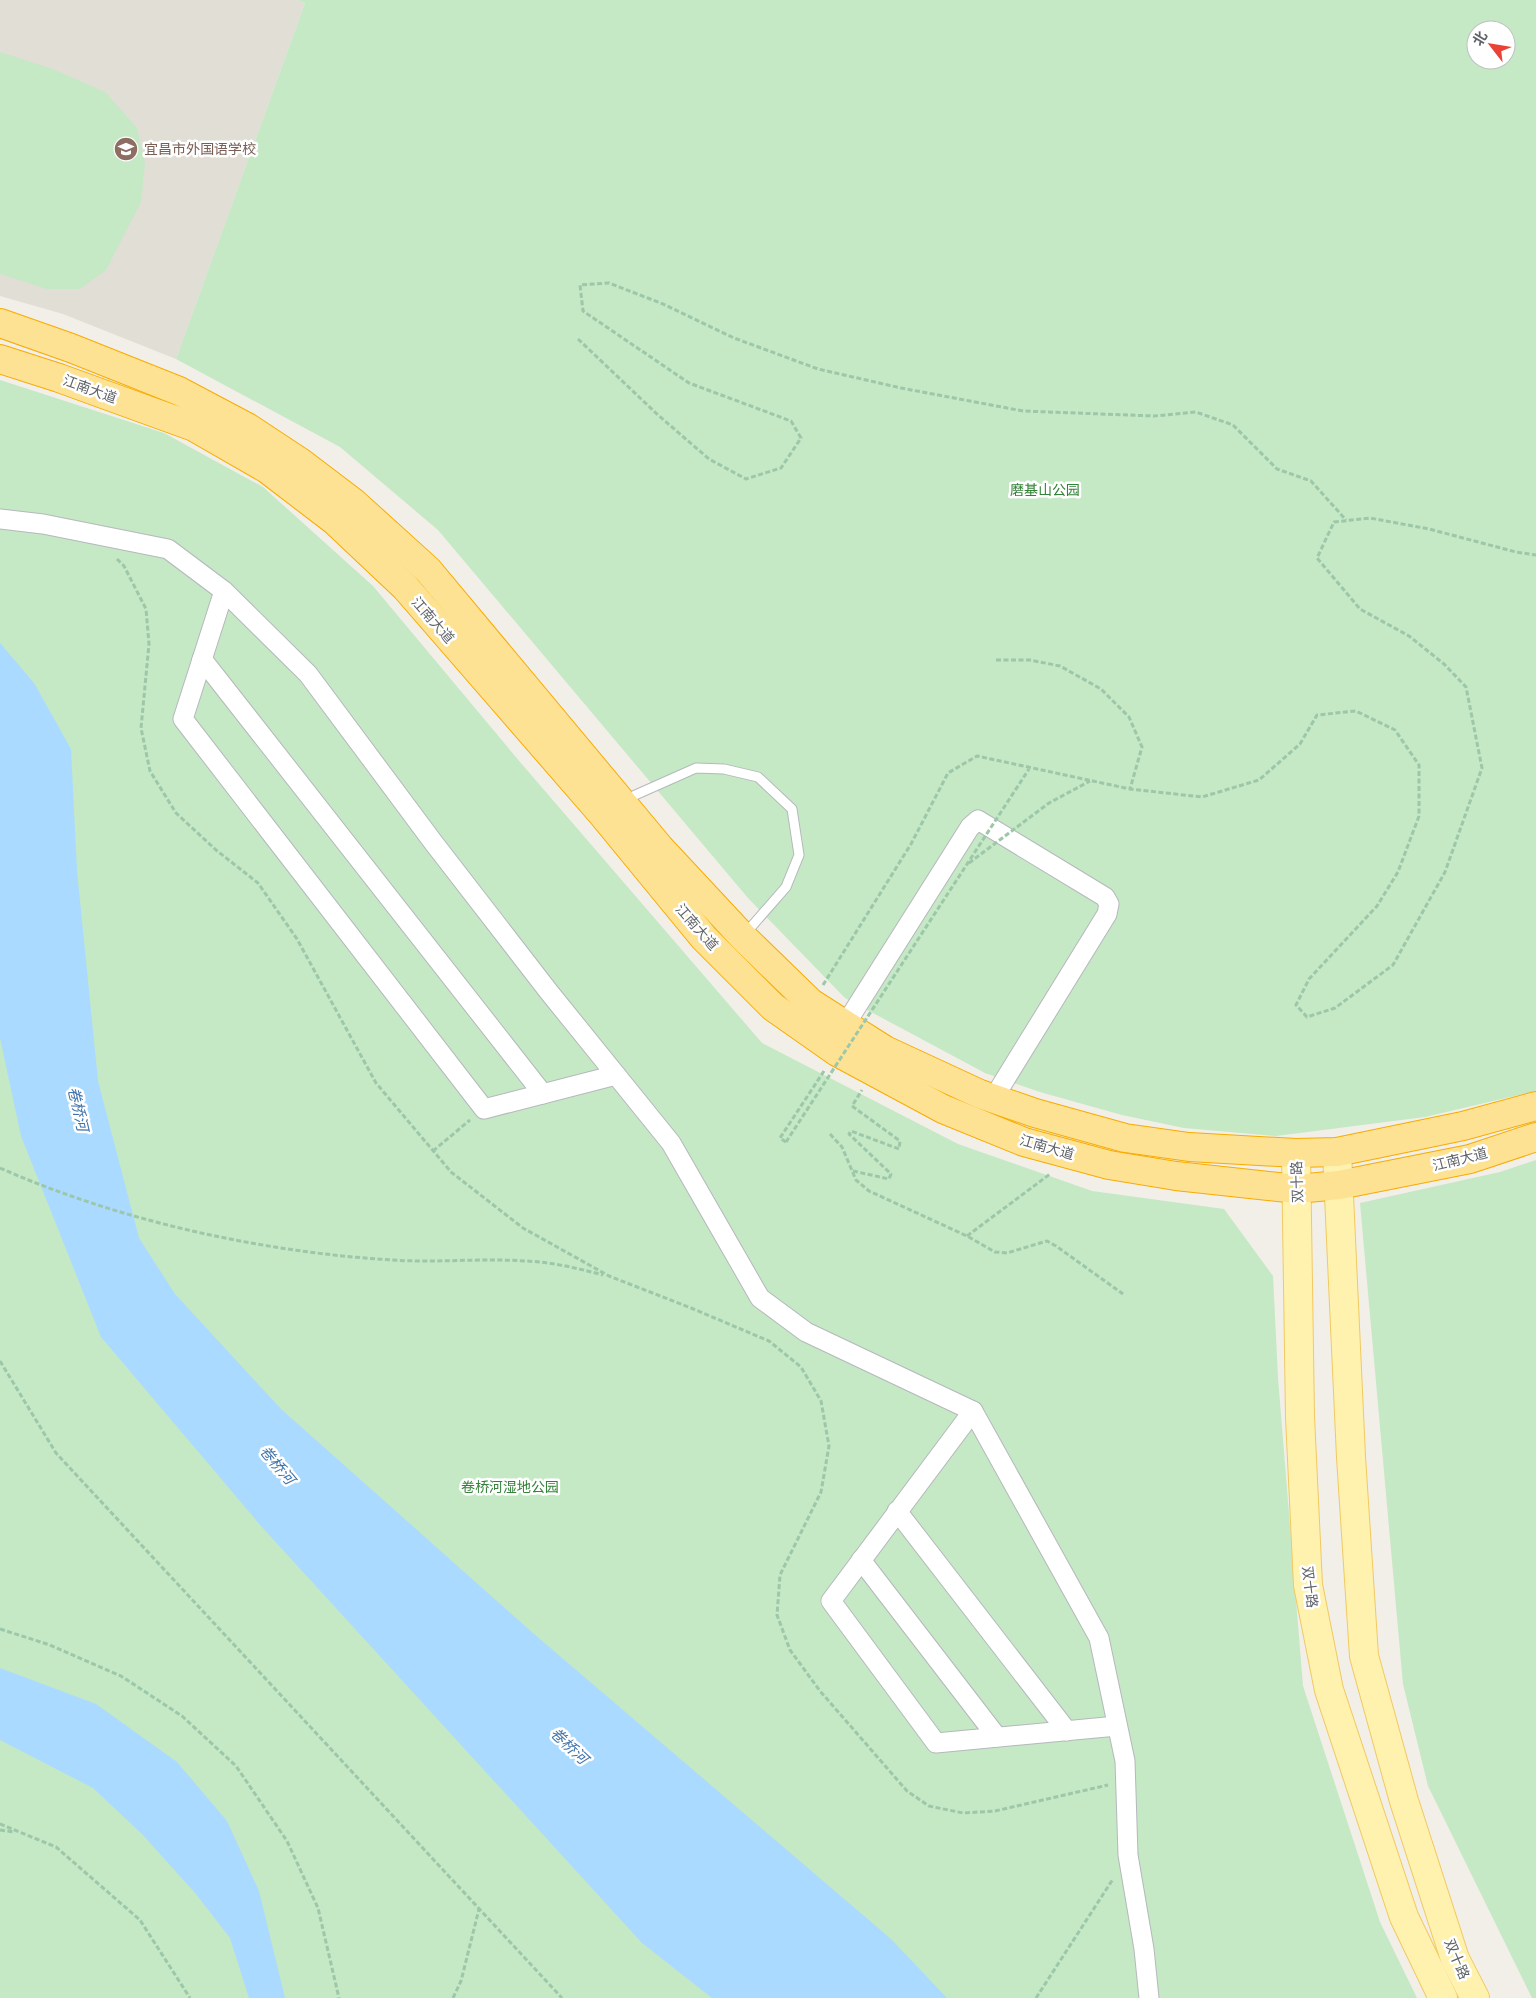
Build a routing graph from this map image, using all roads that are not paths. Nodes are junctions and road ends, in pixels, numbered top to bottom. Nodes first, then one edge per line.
1 (0, 323) edge
2 (0, 359) edge
3 (0, 519) edge
4 (224, 591) junction
5 (202, 659) junction
6 (622, 801) junction
7 (743, 936) junction
8 (846, 1025) junction
9 (616, 1075) junction
10 (543, 1094) junction
11 (993, 1099) junction
12 (1536, 1106) edge
13 (1536, 1137) edge
14 (1337, 1152) junction
15 (1296, 1153) junction
16 (1339, 1185) junction
17 (1297, 1189) junction
18 (973, 1411) junction
19 (897, 1511) junction
20 (861, 1560) junction
21 (1117, 1726) junction
22 (1067, 1731) junction
23 (997, 1737) junction
24 (1149, 1998) edge
25 (1443, 1998) edge
26 (1475, 1998) edge

1 - 6 highway, 江南大道
2 - 17 highway, 江南大道
3 - 4 street
4 - 5 street
4 - 9 street
5 - 10 street
5 - 10 street
6 - 7 highway, 江南大道
6 - 7 lane
7 - 8 highway, 江南大道
8 - 11 highway, 江南大道
8 - 11 street
9 - 10 street
9 - 18 street
11 - 15 highway, 江南大道
12 - 14 highway, 江南大道
13 - 16 highway, 江南大道
14 - 15 highway, 江南大道
14 - 16 main road, 双十路
15 - 17 main road, 双十路
16 - 17 highway, 江南大道
16 - 26 main road, 双十路
17 - 25 main road, 双十路
18 - 19 street
18 - 21 street
19 - 20 street
19 - 22 street
20 - 23 street
20 - 23 street
21 - 22 street
21 - 24 street
22 - 23 street

